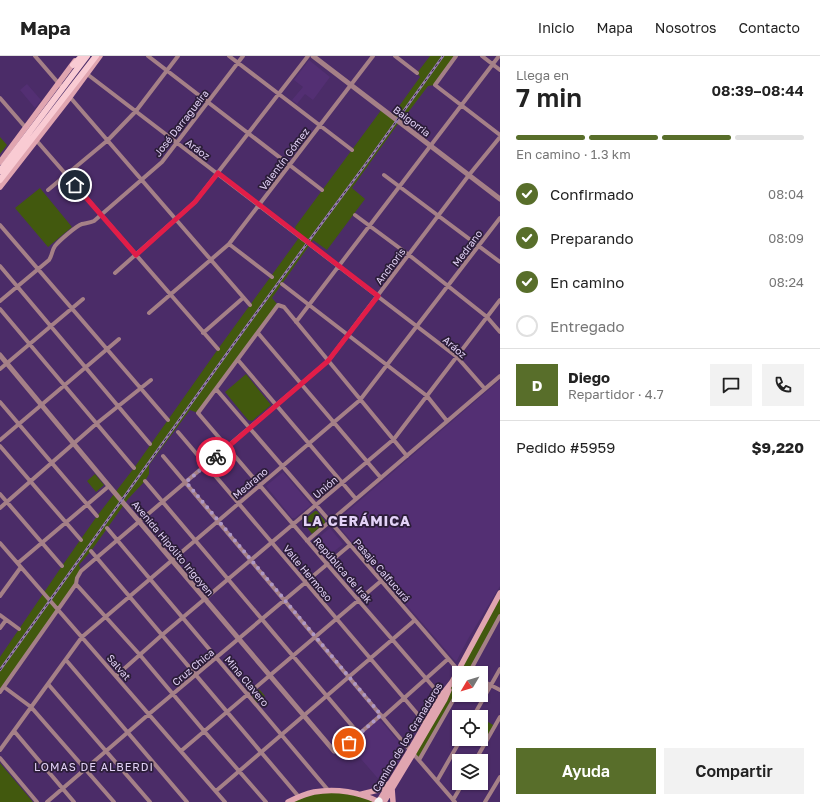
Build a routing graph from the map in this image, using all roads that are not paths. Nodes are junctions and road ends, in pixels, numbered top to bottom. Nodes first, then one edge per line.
1 (35, 56) edge
2 (81, 56) edge
3 (87, 56) edge
4 (96, 56) edge
5 (100, 56) edge
6 (148, 56) edge
7 (178, 56) edge
8 (229, 56) edge
9 (243, 56) edge
10 (308, 56) edge
11 (314, 56) edge
12 (373, 56) edge
13 (394, 56) edge
14 (456, 56) edge
15 (482, 56) edge
16 (499, 56) edge
17 (238, 63) junction
18 (73, 64) joint
19 (493, 64) junction
20 (167, 70) junction
21 (500, 70) edge
22 (417, 73) dead end
23 (87, 74) junction
24 (350, 85) junction
25 (61, 86) junction
26 (278, 94) junction
27 (68, 95) junction
28 (0, 98) edge
29 (208, 102) junction
30 (461, 106) junction
31 (136, 111) junction
32 (319, 126) junction
33 (26, 128) junction
34 (43, 131) joint
35 (248, 133) junction
36 (500, 136) edge
37 (34, 140) junction
38 (108, 140) junction
39 (177, 142) junction
40 (430, 146) junction
41 (352, 150) dead end
42 (0, 162) edge
43 (289, 165) junction
44 (0, 171) edge
45 (218, 173) junction
46 (66, 175) junction
47 (384, 175) dead end
48 (469, 175) junction
49 (141, 179) junction
50 (0, 180) edge
51 (399, 186) junction
52 (0, 187) edge
53 (48, 190) dead end
54 (322, 190) dead end
55 (500, 199) edge
56 (259, 205) junction
57 (101, 215) junction
58 (355, 215) dead end
59 (438, 215) junction
60 (500, 218) edge
61 (176, 220) junction
62 (0, 224) edge
63 (370, 225) junction
64 (228, 244) junction
65 (479, 246) junction
66 (136, 255) junction
67 (409, 255) junction
68 (211, 260) junction
69 (500, 262) edge
70 (0, 266) edge
71 (338, 266) junction
72 (38, 269) junction
73 (115, 273) dead end
74 (272, 277) dead end
75 (282, 284) dead end
76 (17, 286) junction
77 (448, 286) junction
78 (170, 295) junction
79 (378, 296) junction
80 (243, 298) junction
81 (83, 299) dead end
82 (500, 300) edge
83 (0, 301) edge
84 (309, 304) junction
85 (250, 305) dead end
86 (72, 308) junction
87 (0, 309) edge
88 (149, 313) dead end
89 (487, 317) junction
90 (296, 322) junction
91 (51, 326) junction
92 (417, 326) junction
93 (500, 332) edge
94 (203, 333) junction
95 (258, 333) junction
96 (348, 335) junction
97 (119, 339) dead end
98 (29, 344) junction
99 (107, 349) junction
100 (218, 349) dead end
101 (0, 355) edge
102 (457, 357) junction
103 (238, 360) junction
104 (328, 361) junction
105 (7, 363) junction
106 (388, 365) junction
107 (86, 367) junction
108 (0, 369) edge
109 (500, 376) edge
110 (151, 380) dead end
111 (301, 384) junction
112 (64, 386) junction
113 (140, 388) junction
114 (216, 389) junction
115 (485, 389) junction
116 (427, 396) junction
117 (360, 400) junction
118 (0, 402) edge
119 (41, 405) junction
120 (276, 405) junction
121 (118, 406) junction
122 (168, 420) dead end
123 (448, 421) junction
124 (334, 422) junction
125 (19, 424) junction
126 (96, 424) junction
127 (250, 428) junction
128 (178, 432) dead end
129 (394, 439) junction
130 (0, 440) edge
131 (74, 444) junction
132 (150, 444) dead end
133 (309, 444) junction
134 (0, 446) edge
135 (227, 447) junction
136 (163, 456) dead end
137 (407, 456) junction
138 (367, 462) junction
139 (52, 463) junction
140 (206, 465) junction
141 (282, 466) junction
142 (134, 468) dead end
143 (381, 478) junction
144 (30, 481) junction
145 (144, 481) dead end
146 (186, 482) junction
147 (342, 483) junction
148 (108, 486) junction
149 (259, 486) junction
150 (0, 494) edge
151 (356, 499) junction
152 (7, 502) junction
153 (162, 502) junction
154 (239, 503) junction
155 (87, 504) junction
156 (316, 505) junction
157 (0, 508) edge
158 (98, 516) dead end
159 (218, 521) junction
160 (330, 521) junction
161 (65, 522) junction
162 (139, 522) junction
163 (293, 525) junction
164 (107, 528) dead end
165 (81, 540) dead end
166 (118, 540) junction
167 (195, 540) junction
168 (307, 541) junction
169 (42, 542) junction
170 (272, 542) junction
171 (0, 543) edge
172 (350, 545) junction
173 (91, 551) dead end
174 (96, 558) junction
175 (172, 560) junction
176 (251, 560) junction
177 (18, 563) junction
178 (326, 564) junction
179 (62, 566) dead end
180 (21, 567) junction
181 (150, 579) junction
182 (228, 579) junction
183 (381, 581) junction
184 (306, 582) junction
185 (76, 584) junction
186 (500, 593) edge
187 (0, 596) edge
188 (129, 597) junction
189 (205, 599) junction
190 (284, 600) junction
191 (358, 600) junction
192 (59, 610) junction
193 (0, 615) edge
194 (500, 616) edge
195 (106, 617) junction
196 (183, 617) junction
197 (262, 619) junction
198 (337, 619) junction
199 (6, 620) junction
200 (415, 620) junction
201 (0, 628) edge
202 (18, 629) dead end
203 (162, 635) junction
204 (82, 637) junction
205 (315, 637) junction
206 (239, 638) junction
207 (392, 640) junction
208 (140, 655) junction
209 (293, 656) junction
210 (216, 658) junction
211 (370, 659) junction
212 (448, 659) junction
213 (66, 660) junction
214 (454, 666) edge
215 (460, 666) edge
216 (473, 666) edge
217 (500, 669) edge
218 (195, 675) junction
219 (116, 676) junction
220 (270, 676) junction
221 (349, 677) junction
222 (426, 678) junction
223 (452, 682) edge
224 (48, 684) junction
225 (488, 684) edge
226 (491, 685) junction
227 (4, 687) junction
228 (500, 690) edge
229 (0, 692) edge
230 (173, 694) junction
231 (248, 694) junction
232 (327, 696) junction
233 (404, 698) junction
234 (443, 698) junction
235 (452, 702) edge
236 (31, 707) junction
237 (477, 710) edge
238 (227, 712) junction
239 (149, 714) junction
240 (304, 716) junction
241 (382, 716) junction
242 (500, 717) edge
243 (426, 724) junction
244 (14, 731) junction
245 (128, 732) junction
246 (204, 732) junction
247 (360, 734) junction
248 (282, 735) junction
249 (457, 746) edge
250 (0, 750) edge
251 (106, 751) junction
252 (181, 751) junction
253 (334, 751) joint
254 (412, 752) junction
255 (261, 753) junction
256 (479, 754) edge
257 (0, 758) edge
258 (419, 760) junction
259 (85, 769) junction
260 (239, 772) junction
261 (500, 777) edge
262 (437, 781) junction
263 (391, 786) junction
264 (62, 789) junction
265 (328, 790) junction
266 (459, 790) edge
267 (216, 791) junction
268 (359, 794) junction
269 (299, 797) junction
270 (454, 801) edge
271 (37, 802) edge
272 (47, 802) edge
273 (74, 802) edge
274 (114, 802) edge
275 (150, 802) edge
276 (187, 802) edge
277 (225, 802) edge
278 (266, 802) edge
279 (288, 802) edge
280 (380, 802) edge
281 (393, 802) edge
282 (486, 802) edge

1 - 25 street
2 - 18 main road
3 - 25 main road
4 - 27 main road
5 - 23 main road
6 - 20 street
7 - 20 street
8 - 17 street
9 - 17 street, José Darragueira
10 - 26 street
11 - 24 street, Baigorria
12 - 24 street, Valentín Gómez
13 - 22 street
14 - 30 street
15 - 19 street
16 - 19 street
17 - 26 street
17 - 29 street, José Darragueira
18 - 25 main road
19 - 21 street
19 - 30 street
20 - 29 street
20 - 31 street
23 - 27 main road
23 - 31 street, Aráoz
24 - 32 street, Valentín Gómez
24 - 40 street, Baigorria
25 - 27 street
25 - 33 main road
25 - 44 main road
26 - 32 street
26 - 35 street
27 - 34 main road
27 - 37 main road
27 - 38 street
28 - 33 street
29 - 35 street
29 - 39 street, José Darragueira
30 - 36 street
30 - 40 street
31 - 38 street
31 - 39 street, Aráoz
32 - 41 street
32 - 43 street, Valentín Gómez
33 - 42 main road
34 - 37 main road
35 - 43 street
35 - 45 street
36 - 48 street, Anchoris
37 - 46 street
37 - 50 main road
37 - 52 main road
38 - 46 street
38 - 49 street
39 - 45 street, Aráoz
39 - 49 street, José Darragueira
40 - 48 street, Baigorria
40 - 51 street
43 - 54 street
43 - 56 street, Valentín Gómez
45 - 56 street, Aráoz
45 - 61 street
46 - 53 street
46 - 57 street
47 - 51 street
48 - 55 street, Baigorria
48 - 59 street, Anchoris
49 - 57 street, José Darragueira
49 - 61 street
51 - 59 street
51 - 63 street
56 - 64 street, Valentín Gómez
56 - 71 street, Aráoz
57 - 66 street
57 - 72 street, José Darragueira
58 - 63 street
59 - 65 street
59 - 67 street, Anchoris
60 - 65 street, Medrano
61 - 66 street
61 - 68 street
62 - 72 street
63 - 67 street
63 - 71 street
64 - 68 street, Valentín Gómez
64 - 74 street
65 - 69 street
65 - 77 street, Medrano
66 - 73 street
66 - 78 street
67 - 77 street
67 - 79 street, Anchoris
68 - 78 street, Valentín Gómez
68 - 80 street
70 - 76 street
71 - 79 street, Aráoz
71 - 84 street
72 - 76 street, José Darragueira
72 - 86 street
75 - 84 street
76 - 83 street, José Darragueira
76 - 91 street
77 - 89 street
77 - 92 street, Medrano
78 - 88 street, Valentín Gómez
78 - 94 street
79 - 92 street, Aráoz
79 - 96 street, Anchoris
80 - 85 street
80 - 94 street
81 - 86 street
82 - 89 street, Unión
84 - 90 street
84 - 96 street
86 - 91 street
86 - 99 street
87 - 98 street
89 - 93 street
89 - 102 street, Unión
90 - 95 street
90 - 104 street
91 - 98 street
91 - 107 street
92 - 102 street, Aráoz
92 - 106 street, Medrano
94 - 100 street
95 - 103 street
95 - 111 street
96 - 104 street, Anchoris
96 - 106 street
97 - 99 street
98 - 105 street
98 - 112 street
99 - 107 street
99 - 113 street
101 - 105 street, Avenida Hipólito Irigoyen
102 - 115 street, Aráoz
102 - 116 street, Unión
103 - 114 street
103 - 120 street
104 - 111 street, Anchoris
104 - 117 street
105 - 108 street
105 - 119 street, Avenida Hipólito Irigoyen
106 - 116 street
106 - 117 street, Medrano
107 - 112 street
107 - 121 street
109 - 115 street
110 - 113 street
111 - 120 street, Anchoris
111 - 124 street
112 - 119 street
112 - 126 street
113 - 121 street
113 - 122 street
114 - 127 street, Pasaje Calfucurá
114 - 135 street, República de Irak
115 - 123 street
116 - 123 street
116 - 129 street, Unión
117 - 124 street, Medrano
117 - 129 street
118 - 125 street
119 - 125 street
119 - 131 street, Avenida Hipólito Irigoyen
120 - 127 street, Anchoris
120 - 133 street
121 - 126 street
121 - 132 street
123 - 137 street
124 - 133 street, Medrano
124 - 138 street
125 - 130 street
125 - 139 street
126 - 131 street
126 - 142 street
127 - 135 street, Anchoris
127 - 141 street, Pasaje Calfucurá
128 - 140 street, Valle Hermoso
129 - 137 street
129 - 138 street, Unión
131 - 139 street
131 - 148 street, Avenida Hipólito Irigoyen
133 - 141 street, Medrano
133 - 147 street
134 - 144 street
135 - 140 street, Anchoris
135 - 149 street, República de Irak
136 - 146 street
137 - 143 street
138 - 143 street
138 - 147 street, Unión
139 - 144 street
139 - 155 street
140 - 146 street, Anchoris
140 - 154 street, Valle Hermoso
141 - 149 street, Medrano
141 - 156 street, Pasaje Calfucurá
143 - 151 street
144 - 152 street
144 - 161 street
145 - 153 street
146 - 153 street, Anchoris
146 - 159 street
147 - 151 street
147 - 156 street, Unión
148 - 155 street
148 - 162 street, Avenida Hipólito Irigoyen
149 - 154 street, Medrano
149 - 163 street, República de Irak
150 - 152 street
151 - 160 street
152 - 157 street
152 - 169 street
153 - 162 street, Anchoris
153 - 167 street
154 - 159 street, Medrano
154 - 170 street, Valle Hermoso
155 - 158 street
155 - 161 street
156 - 160 street, Pasaje Calfucurá
156 - 163 street, Unión
159 - 167 street, Medrano
159 - 176 street
160 - 168 street
160 - 172 street, Pasaje Calfucurá
161 - 165 street
161 - 169 street
162 - 166 street, Anchoris
162 - 175 street, Avenida Hipólito Irigoyen
163 - 168 street, República de Irak
163 - 170 street, Unión
164 - 166 street, Mina Clavero
166 - 174 street, Anchoris
166 - 181 street, Mina Clavero
167 - 175 street, Medrano
167 - 182 street
168 - 178 street, República de Irak
169 - 177 street
169 - 179 street
170 - 176 street, Unión
170 - 184 street, Valle Hermoso
171 - 177 street, Salvat
172 - 178 street, Cruz Chica
172 - 183 street, Pasaje Calfucurá
173 - 174 street
174 - 185 street, Anchoris
174 - 188 street
175 - 181 street, Medrano
175 - 189 street, Avenida Hipólito Irigoyen
176 - 182 street, Unión
176 - 190 street
177 - 180 street, Salvat
178 - 184 street, Cruz Chica
178 - 191 street, República de Irak
180 - 187 street
180 - 192 street, Salvat
181 - 188 street, Medrano
181 - 196 street, Mina Clavero
182 - 189 street, Unión
182 - 197 street
183 - 191 street
183 - 200 street, Pasaje Calfucurá
184 - 190 street, Cruz Chica
184 - 198 street, Valle Hermoso
185 - 192 street, Anchoris
185 - 195 street
186 - 215 main road, Camino de los Granaderos
188 - 195 street, Medrano
188 - 203 street
189 - 196 street, Unión
189 - 206 street, Avenida Hipólito Irigoyen
190 - 197 street, Cruz Chica
190 - 205 street
191 - 198 street
191 - 207 street, República de Irak
192 - 204 street, Salvat
192 - 227 street, Anchoris
193 - 199 street
194 - 216 street
195 - 204 street, Medrano
195 - 208 street
196 - 203 street, Unión
196 - 210 street, Mina Clavero
197 - 206 street, Cruz Chica
197 - 209 street
198 - 205 street
198 - 211 street, Valle Hermoso
199 - 201 street
199 - 202 street
200 - 207 street
200 - 212 street, Pasaje Calfucurá
203 - 208 street, Unión
203 - 218 street
204 - 213 street, Medrano
204 - 219 street, Salvat
205 - 209 street
205 - 221 street
206 - 210 street, Cruz Chica
206 - 220 street, Avenida Hipólito Irigoyen
207 - 211 street
207 - 222 street, República de Irak
208 - 219 street, Unión
208 - 230 street
209 - 220 street
209 - 232 street
210 - 218 street, Cruz Chica
210 - 231 street, Mina Clavero
211 - 221 street
211 - 233 street, Valle Hermoso
212 - 214 street, Pasaje Calfucurá
212 - 222 street
213 - 224 street, Medrano
213 - 245 street
217 - 226 street
218 - 230 street, Cruz Chica
218 - 238 street
219 - 239 street, Salvat
220 - 231 street
220 - 240 street, Avenida Hipólito Irigoyen
221 - 232 street
221 - 241 street
222 - 233 street
222 - 234 street, República de Irak
223 - 234 main road, Camino de los Granaderos
224 - 236 street, Medrano
224 - 251 street
225 - 226 street
226 - 228 street
226 - 237 street
227 - 229 street, Anchoris
227 - 236 street
230 - 239 street, Cruz Chica
230 - 246 street
231 - 238 street
231 - 248 street, Mina Clavero
232 - 240 street
232 - 247 street
233 - 241 street
233 - 243 street, Valle Hermoso
234 - 243 main road, Camino de los Granaderos
234 - 254 main road, Camino de los Granaderos
235 - 258 street
236 - 244 street, Medrano
236 - 259 street
238 - 246 street
238 - 255 street
239 - 245 street, Cruz Chica
239 - 252 street, Salvat
240 - 248 street
240 - 253 street, Avenida Hipólito Irigoyen
241 - 247 street
241 - 254 street
242 - 256 street
243 - 254 main road, Camino de los Granaderos
244 - 250 street, Medrano
244 - 264 street
245 - 251 street, Cruz Chica
245 - 276 street
246 - 252 street
246 - 260 street
247 - 253 street
248 - 255 street
248 - 265 street, Mina Clavero
249 - 262 street
251 - 259 street, Cruz Chica
251 - 275 street
252 - 267 street, Salvat
254 - 258 street
254 - 263 main road, Camino de los Granaderos
255 - 260 street
255 - 269 street
257 - 271 street
258 - 262 street
259 - 264 street, Cruz Chica
259 - 274 street
260 - 267 street
260 - 278 street
261 - 282 street
262 - 270 street
263 - 268 main road
263 - 280 main road, Camino de los Granaderos
263 - 281 main road
264 - 272 street, Cruz Chica
264 - 273 street
265 - 268 main road
265 - 269 main road
266 - 270 street
267 - 277 street, Salvat
268 - 280 main road
269 - 279 main road

